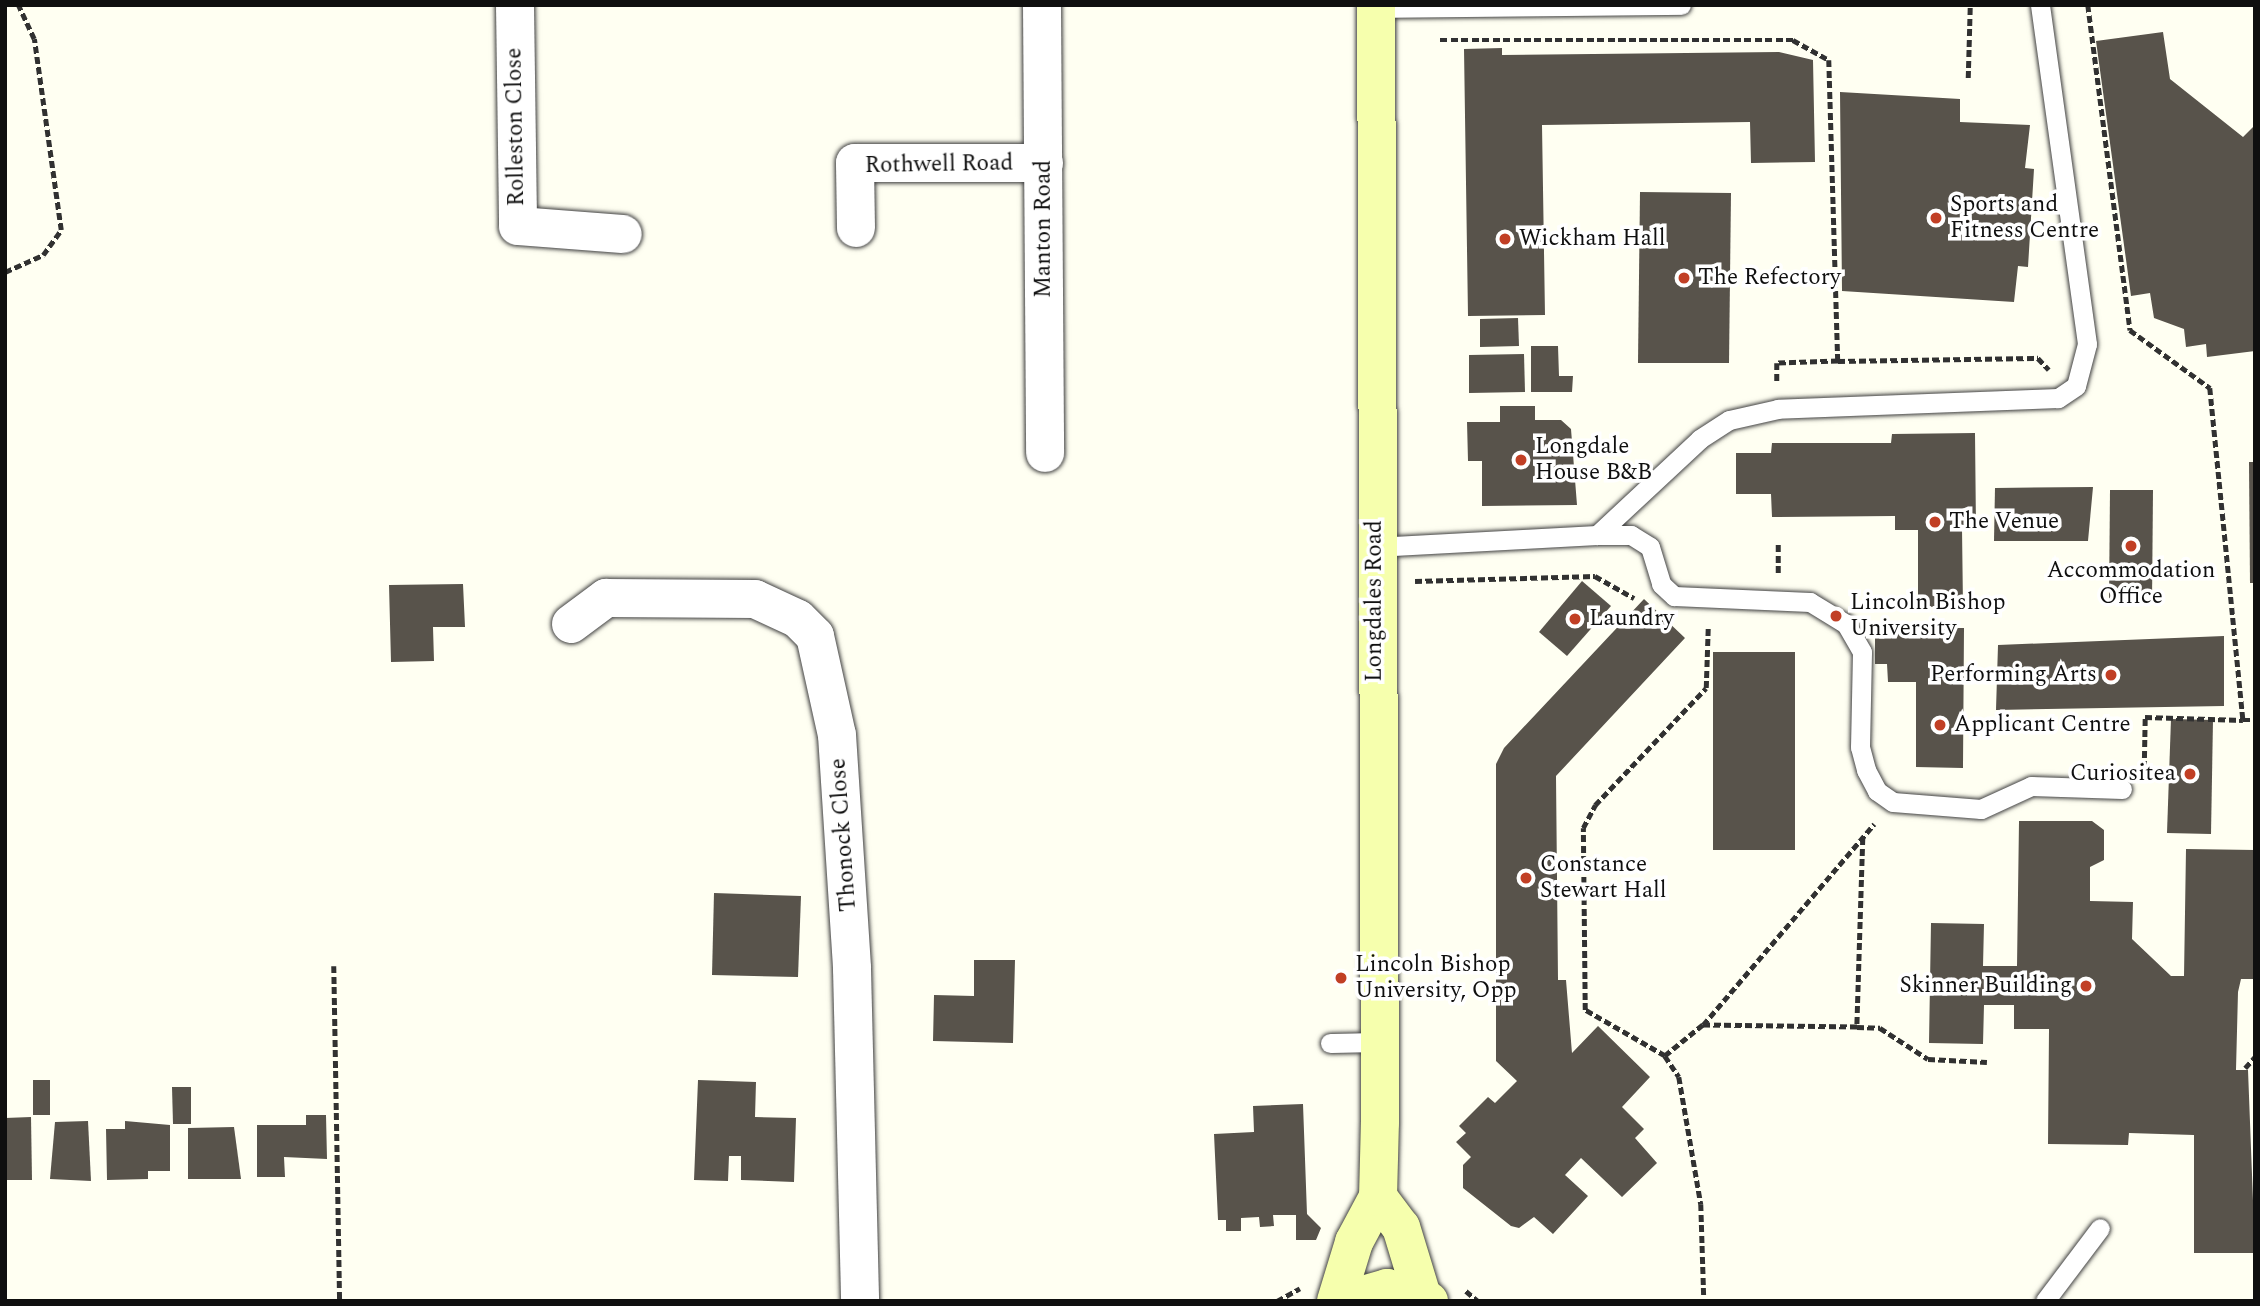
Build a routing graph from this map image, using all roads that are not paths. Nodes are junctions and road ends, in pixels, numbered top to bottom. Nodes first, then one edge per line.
1 (515, 5) edge
2 (1042, 5) edge
3 (1681, 5) edge
4 (2040, 5) edge
5 (1376, 18) edge
6 (1044, 163) junction
7 (856, 228) dead end
8 (623, 234) dead end
9 (1045, 453) dead end
10 (1597, 535) junction
11 (1375, 565) junction
12 (571, 624) dead end
13 (2122, 789) road end
14 (1378, 1042) junction
15 (1330, 1043) dead end
16 (1378, 1197) junction
17 (2100, 1228) dead end
18 (1426, 1298) edge
19 (860, 1301) edge
20 (1336, 1301) edge
21 (1342, 1301) edge
22 (2045, 1301) edge

1 - 8 street, Rolleston Close
2 - 6 street, Manton Road
3 - 5 lane
4 - 10 lane
5 - 11 main road, Longdales Road
6 - 7 street, Rothwell Road
6 - 9 street, Manton Road
10 - 11 lane
10 - 13 lane
11 - 14 main road, Longdales Road
12 - 19 street, Thonock Close
14 - 15 lane
14 - 16 main road, Longdales Road
16 - 18 main road
16 - 20 main road, Longdales Road
17 - 22 lane
18 - 21 main road

